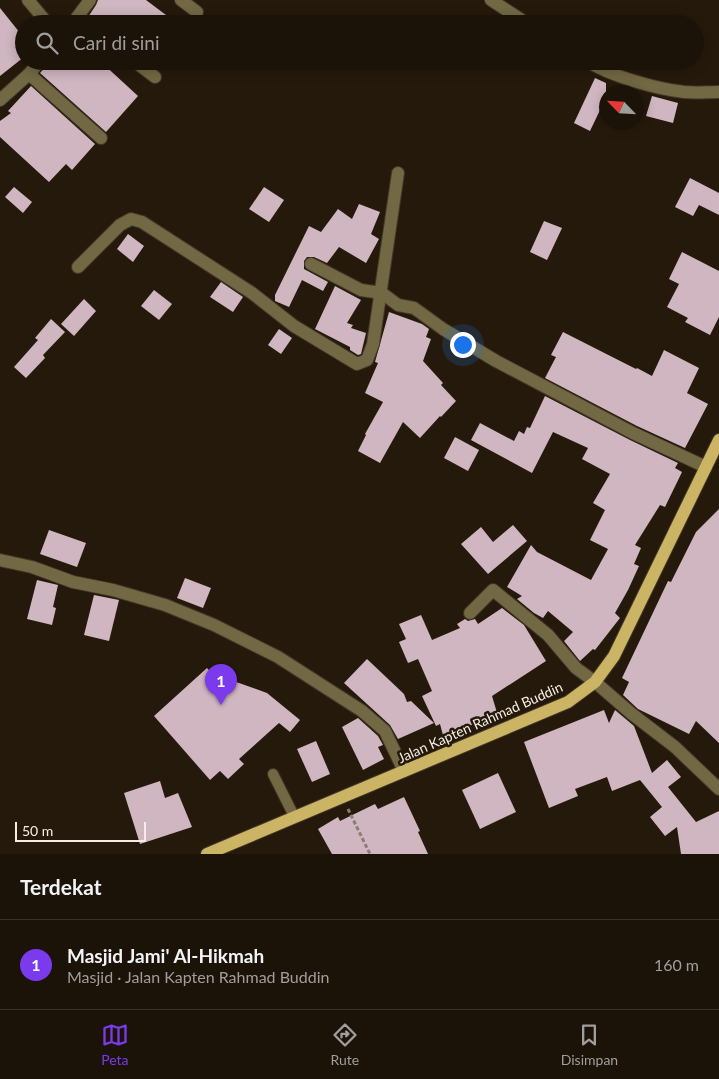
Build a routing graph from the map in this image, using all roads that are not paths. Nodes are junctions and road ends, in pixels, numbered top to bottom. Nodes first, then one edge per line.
1 (28, 0) edge
2 (90, 0) edge
3 (181, 0) edge
4 (491, 0) edge
5 (198, 12) dead end
6 (40, 15) edge
7 (81, 15) edge
8 (514, 15) edge
9 (32, 70) edge
10 (146, 70) edge
11 (603, 70) edge
12 (29, 74) junction
13 (155, 77) dead end
14 (719, 92) edge
15 (0, 99) edge
16 (101, 138) dead end
17 (398, 173) dead end
18 (310, 264) dead end
19 (78, 267) dead end
20 (382, 292) junction
21 (719, 440) edge
22 (706, 467) junction
23 (0, 560) edge
24 (470, 613) dead end
25 (595, 682) junction
26 (404, 771) junction
27 (273, 774) dead end
28 (719, 789) edge
29 (294, 816) junction
30 (207, 854) edge

1 - 6 street
2 - 7 street
3 - 5 street
4 - 8 street
9 - 12 street
10 - 13 street
11 - 14 street
12 - 15 street
12 - 16 street
17 - 20 street
18 - 20 street
19 - 20 street
20 - 22 street
21 - 22 main road, Jalan Kapten Rahmad Buddin
22 - 25 main road, Jalan Kapten Rahmad Buddin
23 - 26 street
24 - 25 street
25 - 26 main road, Jalan Kapten Rahmad Buddin
25 - 28 street
26 - 29 main road, Jalan Kapten Rahmad Buddin
27 - 29 lane
29 - 30 main road, Jalan Kapten Rahmad Buddin

